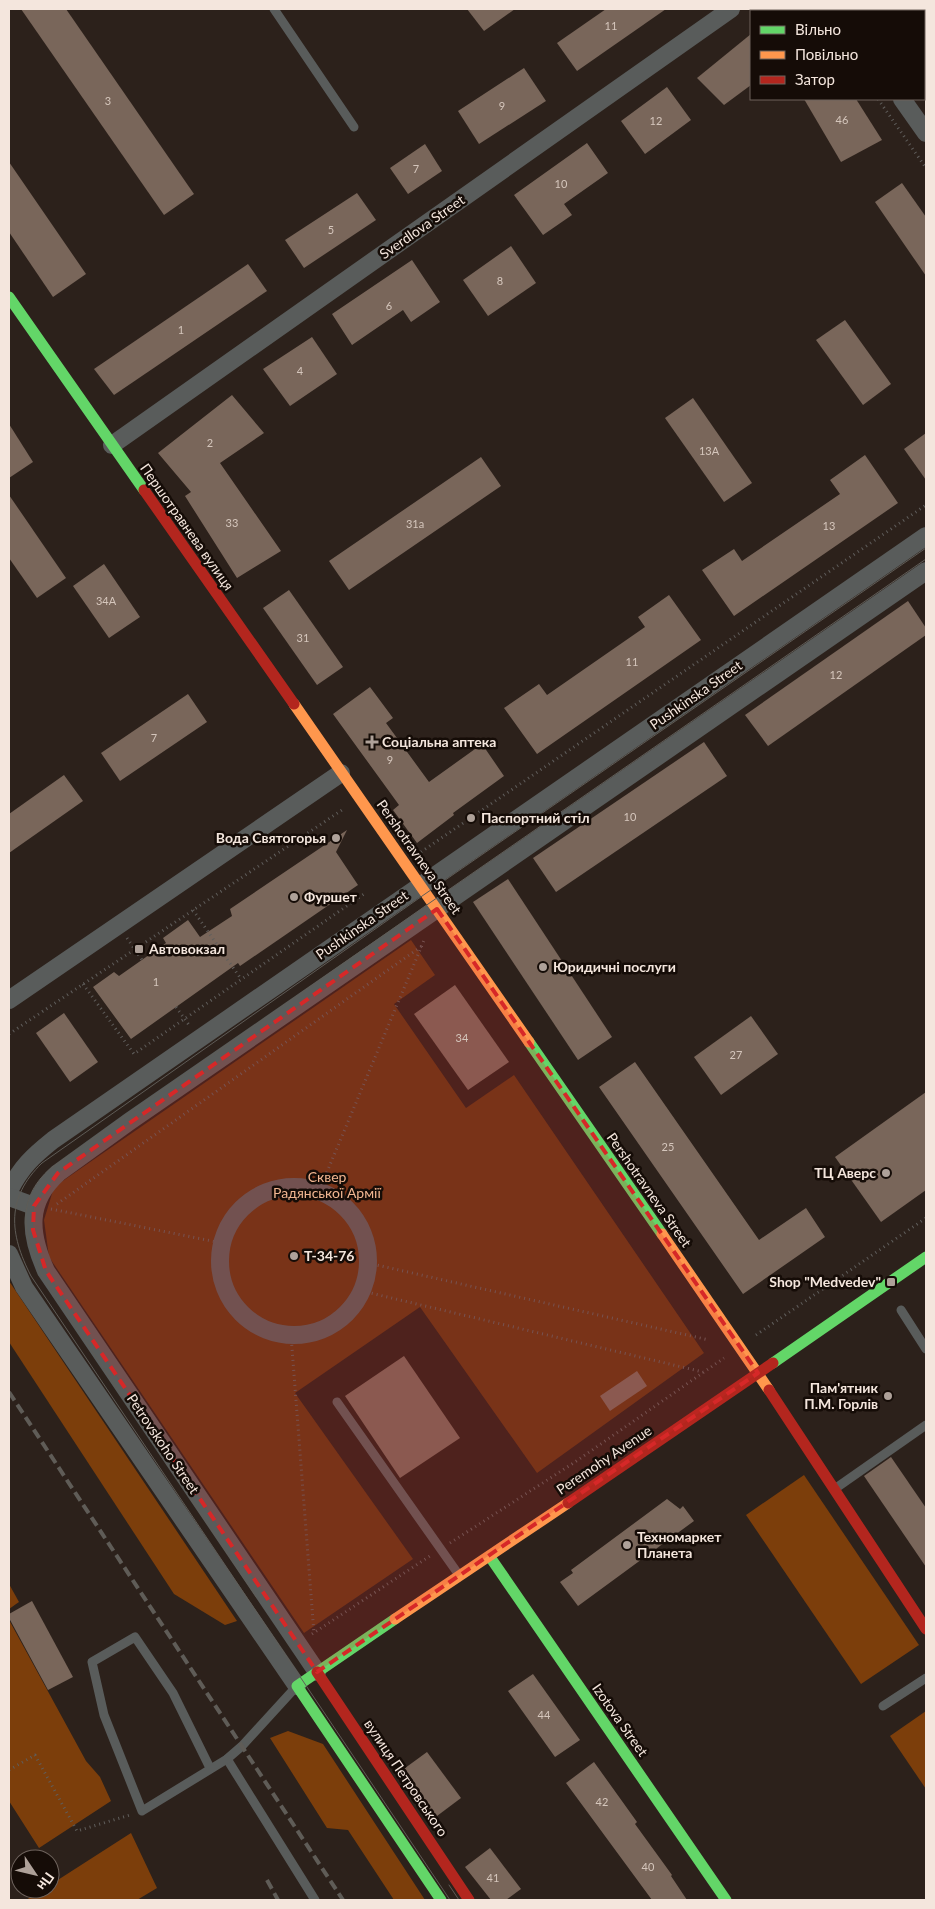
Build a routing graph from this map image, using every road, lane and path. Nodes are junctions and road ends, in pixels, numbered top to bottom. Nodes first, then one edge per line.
1 (274, 9) edge
2 (731, 9) edge
3 (879, 100) edge
4 (903, 100) edge
5 (354, 127) dead end
6 (926, 133) edge
7 (926, 168) edge
8 (9, 297) edge
9 (112, 445) junction
10 (926, 505) edge
11 (926, 536) edge
12 (926, 571) edge
13 (342, 773) junction
14 (359, 798) junction
15 (404, 863) junction
16 (419, 886) junction
17 (364, 894) dead end
18 (437, 909) junction
19 (192, 910) junction
20 (118, 925) junction
21 (425, 937) dead end
22 (422, 946) junction
23 (135, 949) junction
24 (142, 960) dead end
25 (241, 979) junction
26 (83, 984) junction
27 (9, 1000) edge
28 (9, 1034) edge
29 (9, 1191) edge
30 (320, 1191) junction
31 (9, 1197) edge
32 (42, 1207) junction
33 (926, 1218) edge
34 (222, 1243) junction
35 (9, 1254) edge
36 (926, 1257) edge
37 (368, 1263) junction
38 (362, 1291) junction
39 (901, 1310) dead end
40 (291, 1335) junction
41 (711, 1340) dead end
42 (739, 1347) junction
43 (926, 1349) edge
44 (704, 1372) junction
45 (758, 1373) junction
46 (337, 1402) dead end
47 (926, 1425) edge
48 (833, 1490) junction
49 (441, 1549) junction
50 (490, 1557) junction
51 (460, 1576) junction
52 (926, 1629) edge
53 (314, 1633) junction
54 (306, 1643) junction
55 (317, 1672) junction
56 (926, 1678) edge
57 (297, 1686) junction
58 (884, 1706) dead end
59 (227, 1759) junction
60 (210, 1768) junction
61 (9, 1770) edge
62 (142, 1811) junction
63 (315, 1900) edge
64 (441, 1900) edge
65 (469, 1900) edge
66 (726, 1900) edge

1 - 5 lane
2 - 9 street, Sverdlova Street
3 - 7 path
4 - 6 street
8 - 9 street, Першотравнева вулиця
9 - 13 street, Першотравнева вулиця
10 - 15 path
11 - 16 street, Pushkinska Street
12 - 18 street, Pushkinska Street
13 - 14 street, Pershotravneva Street
13 - 20 street
14 - 15 street, Pershotravneva Street
14 - 19 path
15 - 16 street, Pershotravneva Street
16 - 18 street, Pershotravneva Street
16 - 29 street, Pushkinska Street
17 - 25 path
18 - 32 street, Pushkinska Street
18 - 42 street, Pershotravneva Street
19 - 23 path
19 - 25 path
20 - 23 path
20 - 27 street
21 - 22 path
22 - 30 path
22 - 32 path
23 - 24 path
23 - 26 path
25 - 26 path
26 - 28 path
30 - 34 street
30 - 37 street
31 - 32 street
32 - 34 path
32 - 54 street, Petrovskoho Street
33 - 42 path
34 - 40 street
35 - 57 street, Petrovskoho Street
36 - 45 street, Peremohy Avenue
37 - 38 street
37 - 41 path
38 - 40 street
38 - 44 path
39 - 43 lane
40 - 53 path
42 - 44 path
42 - 45 street, Pershotravneva Street
44 - 49 path
45 - 48 street, Pershotravneva Street
45 - 50 street, Peremohy Avenue
46 - 49 lane
47 - 48 lane
48 - 52 street, Pershotravneva Street
49 - 51 lane
49 - 53 path
50 - 51 street, Peremohy Avenue
50 - 66 street, Izotova Street
51 - 55 street, Peremohy Avenue
53 - 54 path
53 - 54 path
54 - 55 street, Petrovskoho Street
55 - 57 street, Peremohy Avenue
55 - 65 street, вулиця Петровського
56 - 58 lane
57 - 59 lane
57 - 64 street
59 - 60 lane
59 - 63 lane
60 - 62 lane
60 - 62 lane
61 - 62 path

